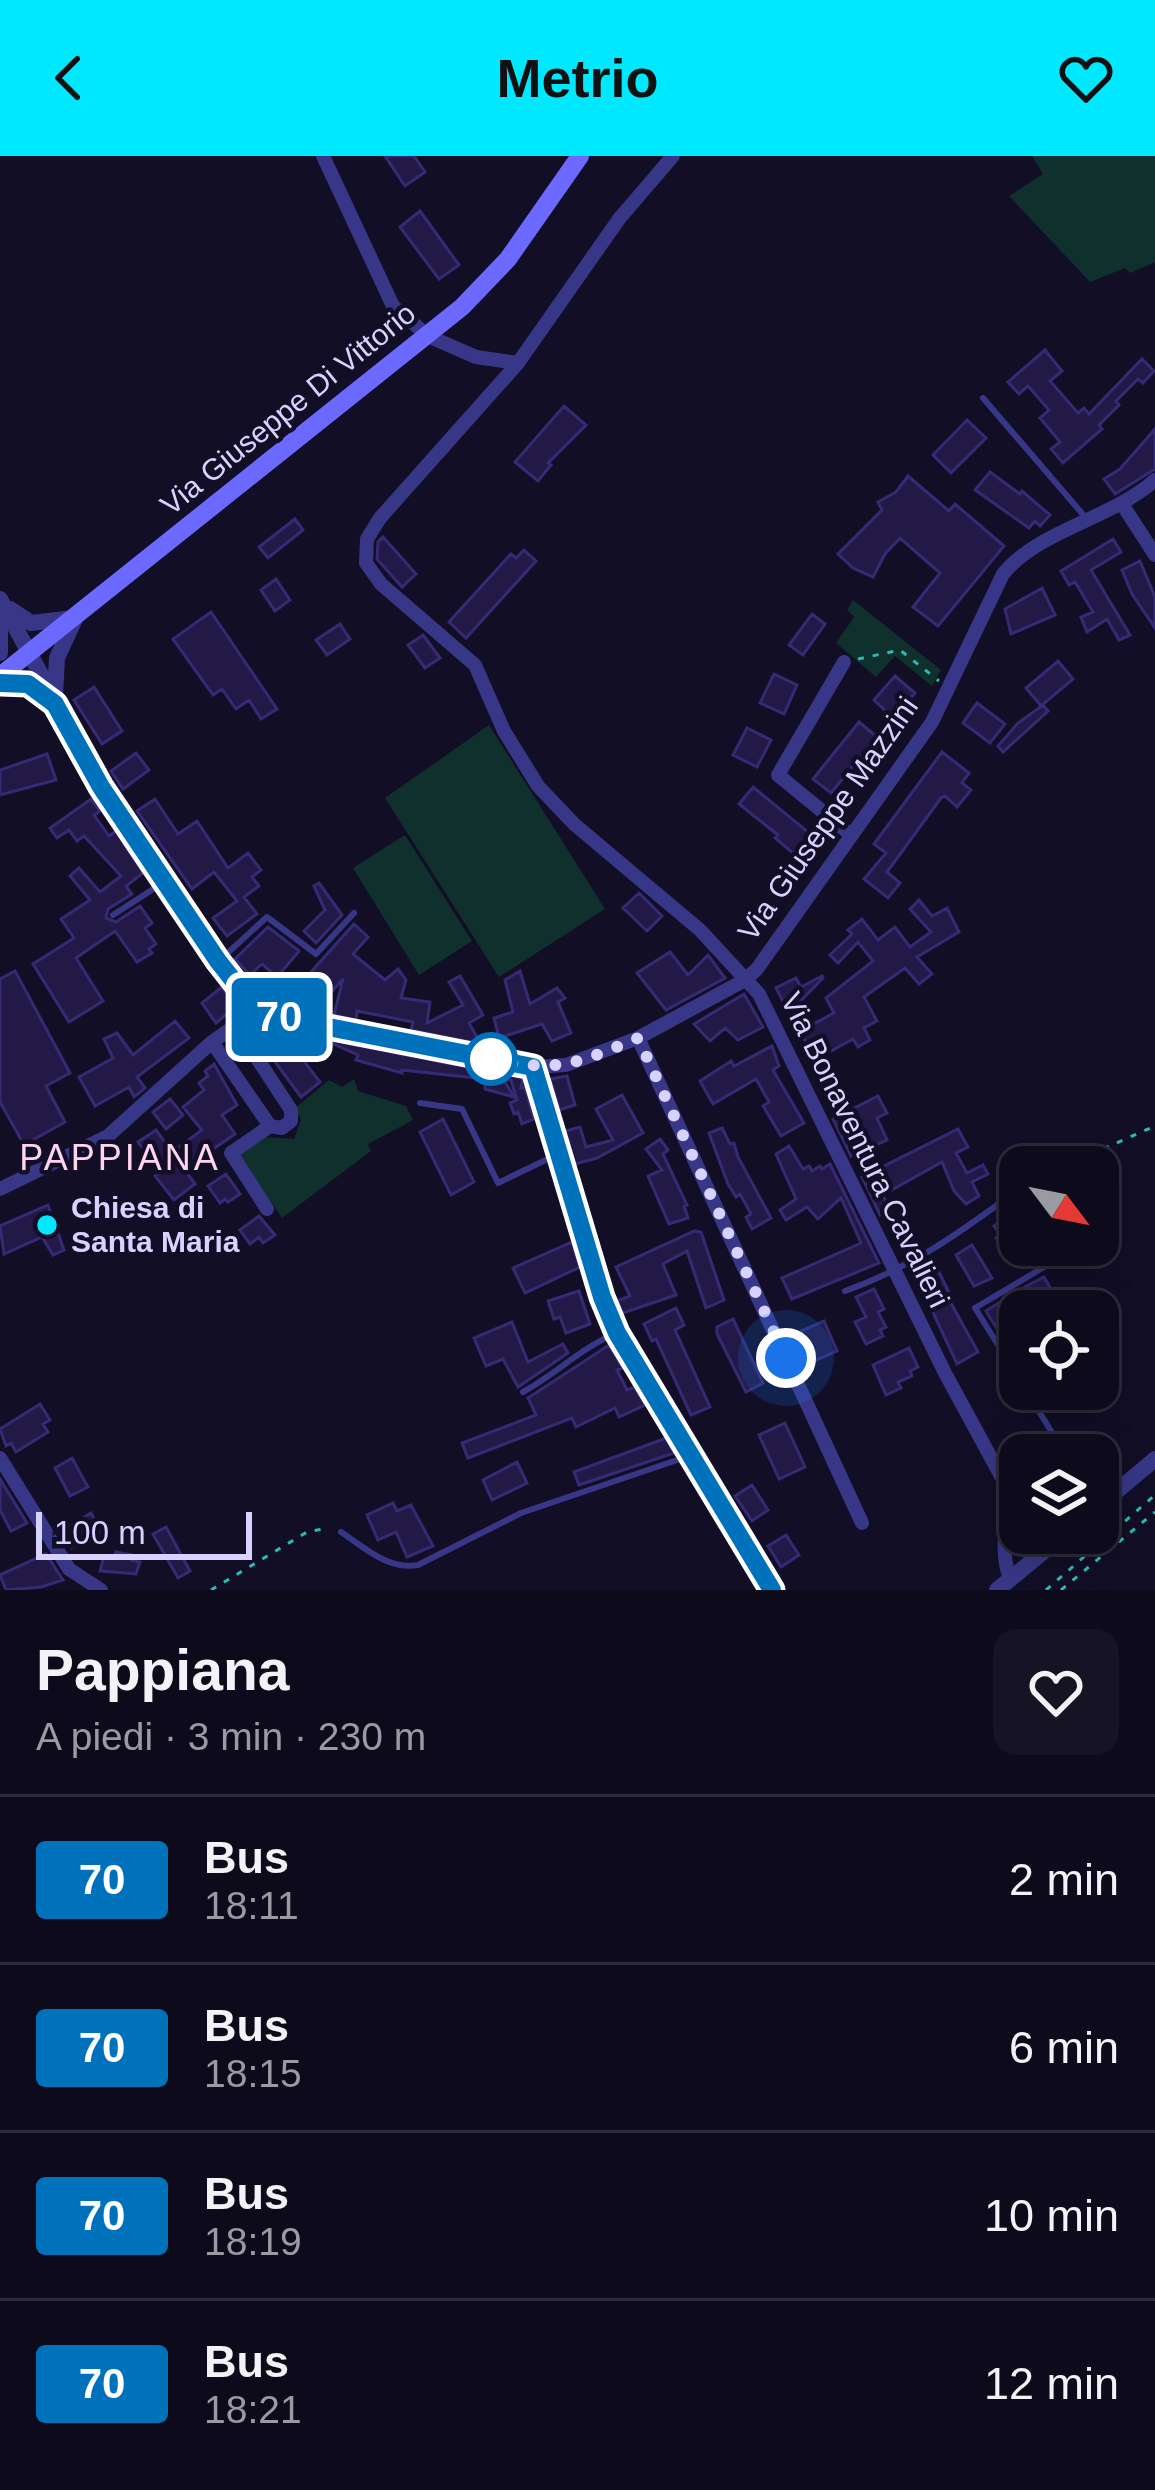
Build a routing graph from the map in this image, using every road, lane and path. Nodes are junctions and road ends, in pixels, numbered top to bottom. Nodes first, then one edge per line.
1 (322, 156) edge
2 (580, 156) edge
3 (673, 156) edge
4 (428, 336) junction
5 (518, 363) junction
6 (983, 398) dead end
7 (1155, 480) edge
8 (1122, 504) junction
9 (1088, 521) junction
10 (1155, 555) edge
11 (0, 599) edge
12 (0, 610) edge
13 (76, 618) junction
14 (0, 653) edge
15 (27, 654) junction
16 (844, 662) joint
17 (0, 679) edge
18 (948, 689) junction
19 (55, 704) junction
20 (850, 834) junction
21 (164, 882) junction
22 (353, 913) dead end
23 (113, 915) dead end
24 (218, 961) junction
25 (745, 980) junction
26 (259, 1009) junction
27 (235, 1025) junction
28 (638, 1038) junction
29 (212, 1042) junction
30 (533, 1067) junction
31 (420, 1103) dead end
32 (270, 1126) junction
33 (1155, 1126) edge
34 (1110, 1146) edge
35 (560, 1154) junction
36 (0, 1189) edge
37 (999, 1204) edge
38 (267, 1209) dead end
39 (1044, 1267) dead end
40 (896, 1273) junction
41 (1005, 1290) edge
42 (844, 1292) dead end
43 (999, 1294) edge
44 (617, 1333) junction
45 (999, 1346) edge
46 (523, 1392) dead end
47 (690, 1456) junction
48 (0, 1458) edge
49 (1155, 1459) edge
50 (1119, 1489) edge
51 (1155, 1496) edge
52 (1155, 1512) edge
53 (862, 1523) dead end
54 (341, 1532) joint
55 (1040, 1554) edge
56 (1004, 1584) edge
57 (101, 1590) edge
58 (211, 1590) edge
59 (772, 1590) edge
60 (1046, 1590) edge
61 (1061, 1590) edge

1 - 4 street
2 - 4 main road, Via Giuseppe Di Vittorio
3 - 5 street, Via Bonaventura Cavalieri
4 - 5 street
4 - 13 main road, Via Giuseppe Di Vittorio
5 - 25 street, Via Bonaventura Cavalieri
6 - 9 lane
7 - 8 street, Via Giuseppe Mazzini
8 - 9 street, Via Giuseppe Mazzini
8 - 10 street
9 - 18 street, Via Giuseppe Mazzini
11 - 13 street
11 - 15 street
12 - 14 street
13 - 15 main road, Via Giuseppe Di Vittorio
13 - 19 street
15 - 17 main road, Via Giuseppe Di Vittorio
15 - 19 street
16 - 18 path
16 - 20 street
17 - 19 street
18 - 20 street, Via Giuseppe Mazzini
19 - 21 street
20 - 25 street, Via Giuseppe Mazzini
21 - 23 lane
21 - 24 street
22 - 24 lane
24 - 26 street
25 - 28 street, Via Giuseppe Mazzini
25 - 40 street, Via Bonaventura Cavalieri
26 - 27 street
26 - 30 street
27 - 29 street
27 - 32 street
28 - 30 street, Via Giuseppe Mazzini
28 - 53 street
29 - 32 street
29 - 36 street
30 - 35 street
31 - 35 lane
32 - 38 street
33 - 34 path
35 - 44 street
37 - 40 lane
39 - 41 lane
40 - 42 lane
40 - 56 street, Via Bonaventura Cavalieri
43 - 45 lane
44 - 46 lane
44 - 47 street
47 - 54 lane
47 - 59 street
48 - 57 street
49 - 50 street
51 - 60 path
52 - 61 path
54 - 58 path
55 - 56 street

